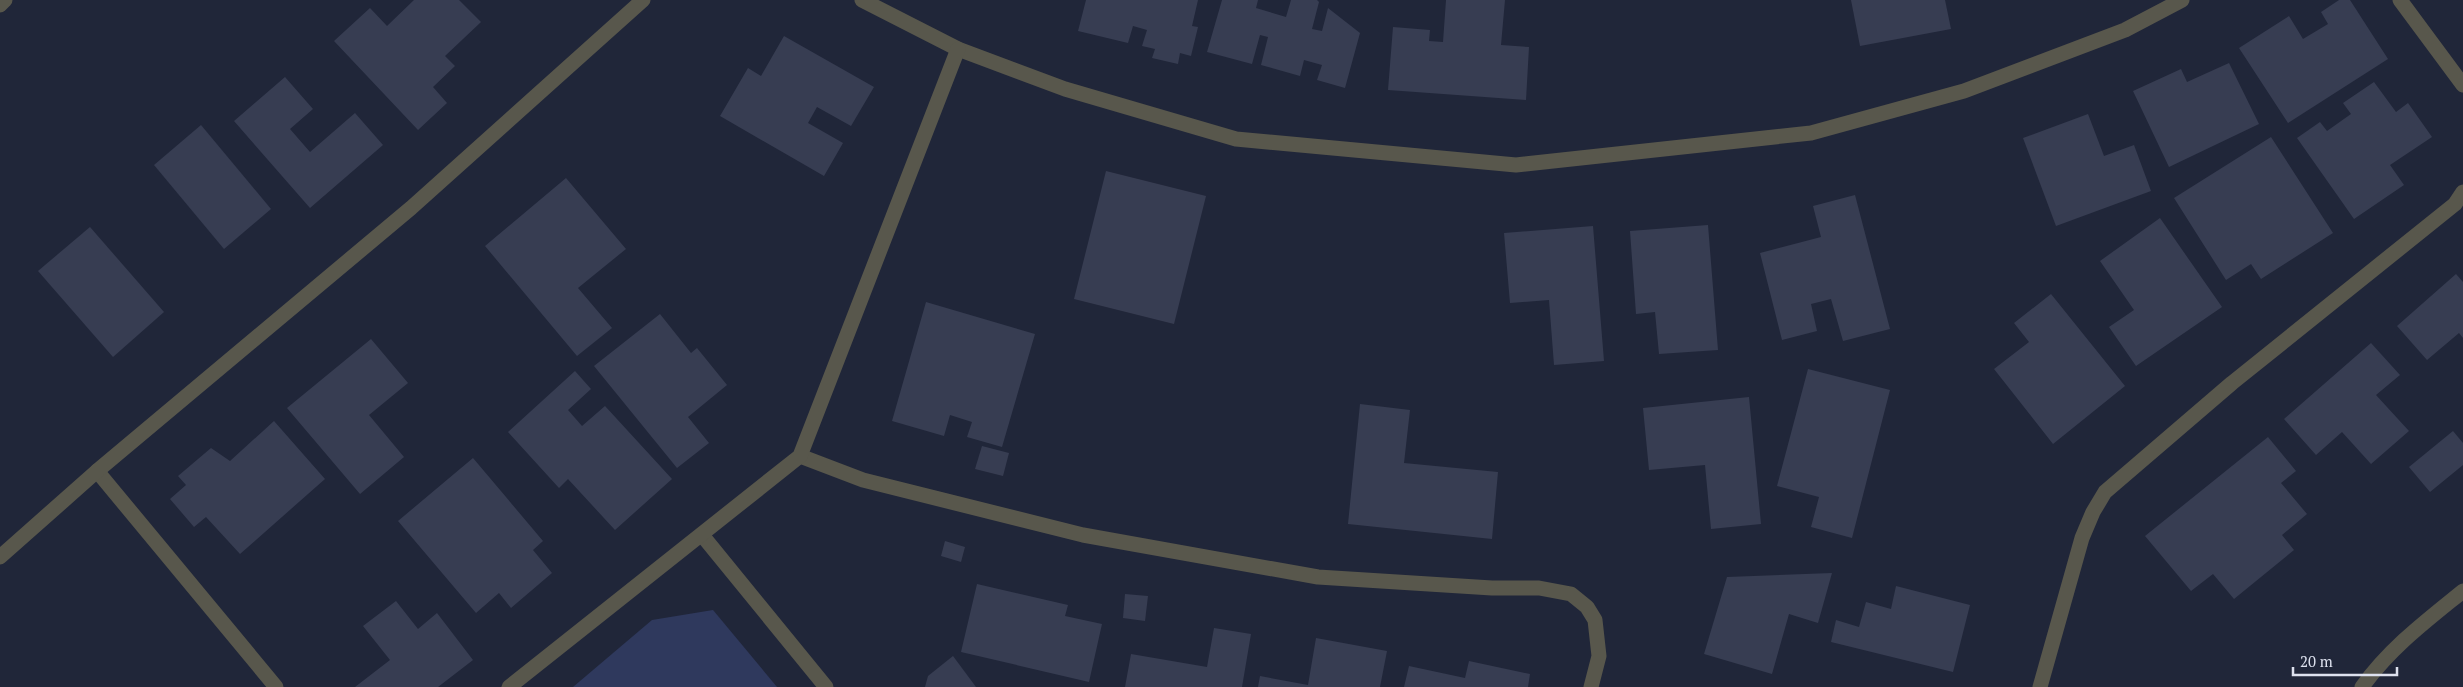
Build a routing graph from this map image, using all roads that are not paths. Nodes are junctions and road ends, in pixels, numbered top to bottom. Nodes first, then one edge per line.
1 (5, 0) edge
2 (643, 0) edge
3 (862, 0) edge
4 (2182, 0) edge
5 (2400, 0) edge
6 (0, 5) edge
7 (958, 49) junction
8 (2463, 85) edge
9 (2463, 192) edge
10 (800, 456) junction
11 (97, 472) junction
12 (702, 535) junction
13 (0, 557) edge
14 (2463, 590) edge
15 (276, 687) edge
16 (509, 687) edge
17 (826, 687) edge
18 (1591, 687) edge
19 (2040, 687) edge
20 (2362, 687) edge

1 - 6 street
2 - 11 street
3 - 7 street
4 - 7 street
5 - 8 street
7 - 10 street
9 - 19 street
10 - 12 street
10 - 18 street
11 - 13 street
11 - 15 street
12 - 16 street
12 - 17 street
14 - 20 street

